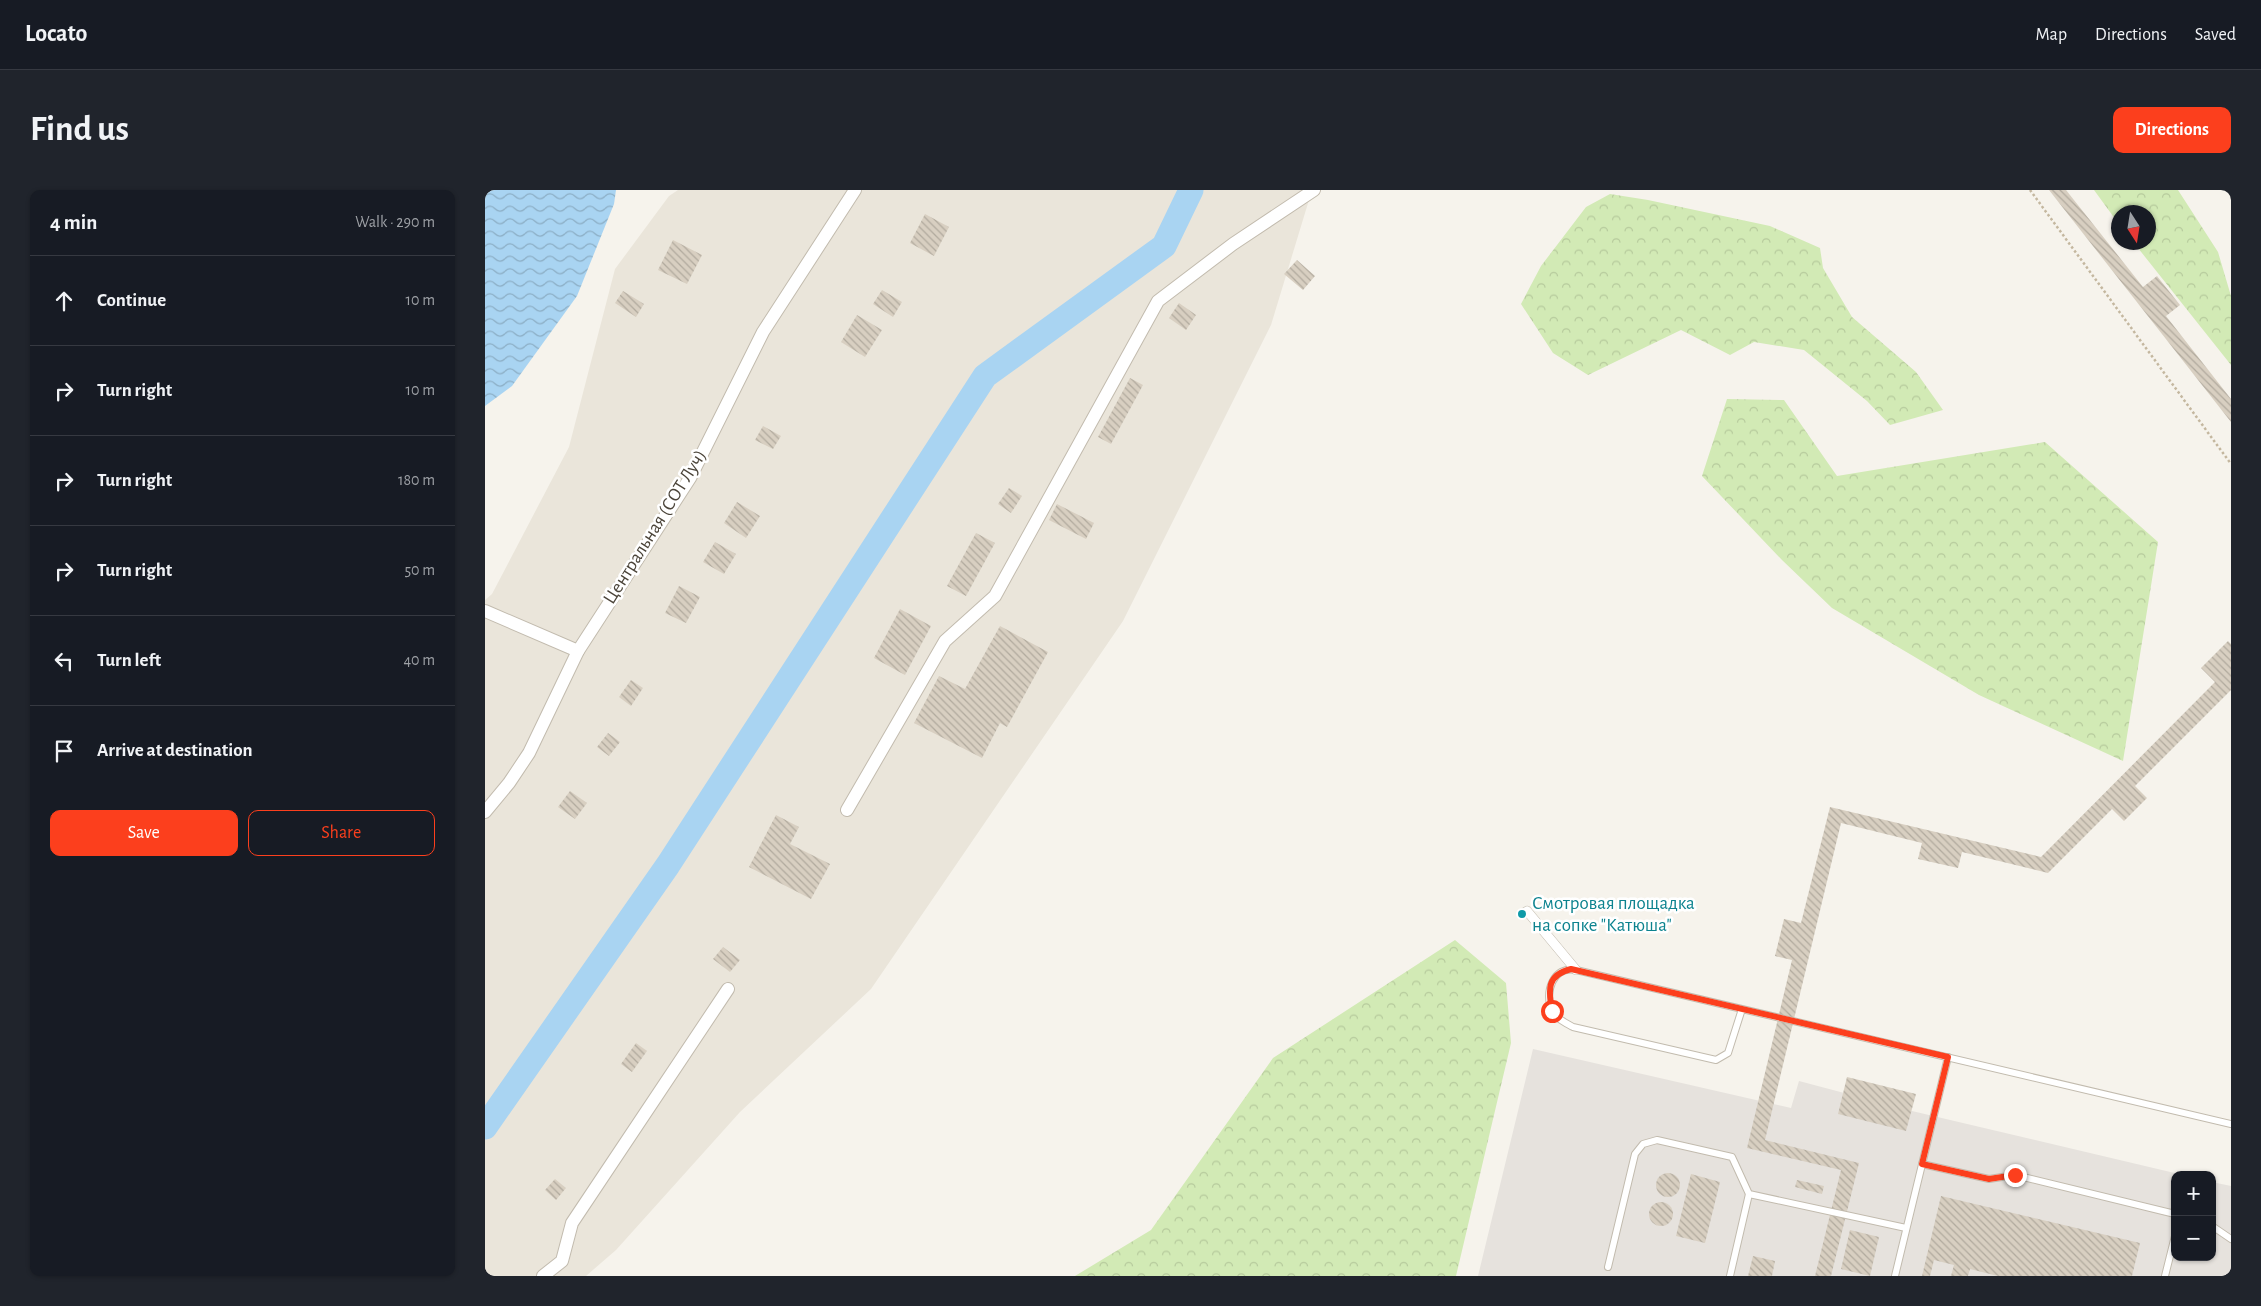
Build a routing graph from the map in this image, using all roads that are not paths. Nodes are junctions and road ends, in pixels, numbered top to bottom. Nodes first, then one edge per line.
1 (855, 190) edge
2 (1314, 190) edge
3 (485, 611) edge
4 (577, 651) junction
5 (847, 810) dead end
6 (485, 812) edge
7 (1521, 914) dead end
8 (1576, 970) junction
9 (728, 989) dead end
10 (1742, 1009) junction
11 (1948, 1057) junction
12 (2231, 1124) edge
13 (1922, 1164) junction
14 (1749, 1194) junction
15 (2171, 1213) edge
16 (1907, 1228) junction
17 (2216, 1229) edge
18 (2231, 1240) edge
19 (2171, 1252) edge
20 (1608, 1267) dead end
21 (543, 1276) edge
22 (1731, 1276) edge
23 (1895, 1276) edge
24 (2165, 1276) edge

1 - 4 street, Центральная (СОТ Луч)
2 - 5 street
3 - 4 street
4 - 6 street, Центральная (СОТ Луч)
7 - 8 street
8 - 10 lane
8 - 10 lane
9 - 21 street
10 - 11 lane
11 - 12 lane
11 - 13 lane
13 - 15 lane
13 - 16 lane
14 - 16 lane
14 - 20 lane
14 - 22 lane
16 - 23 lane
17 - 18 lane
19 - 24 lane

